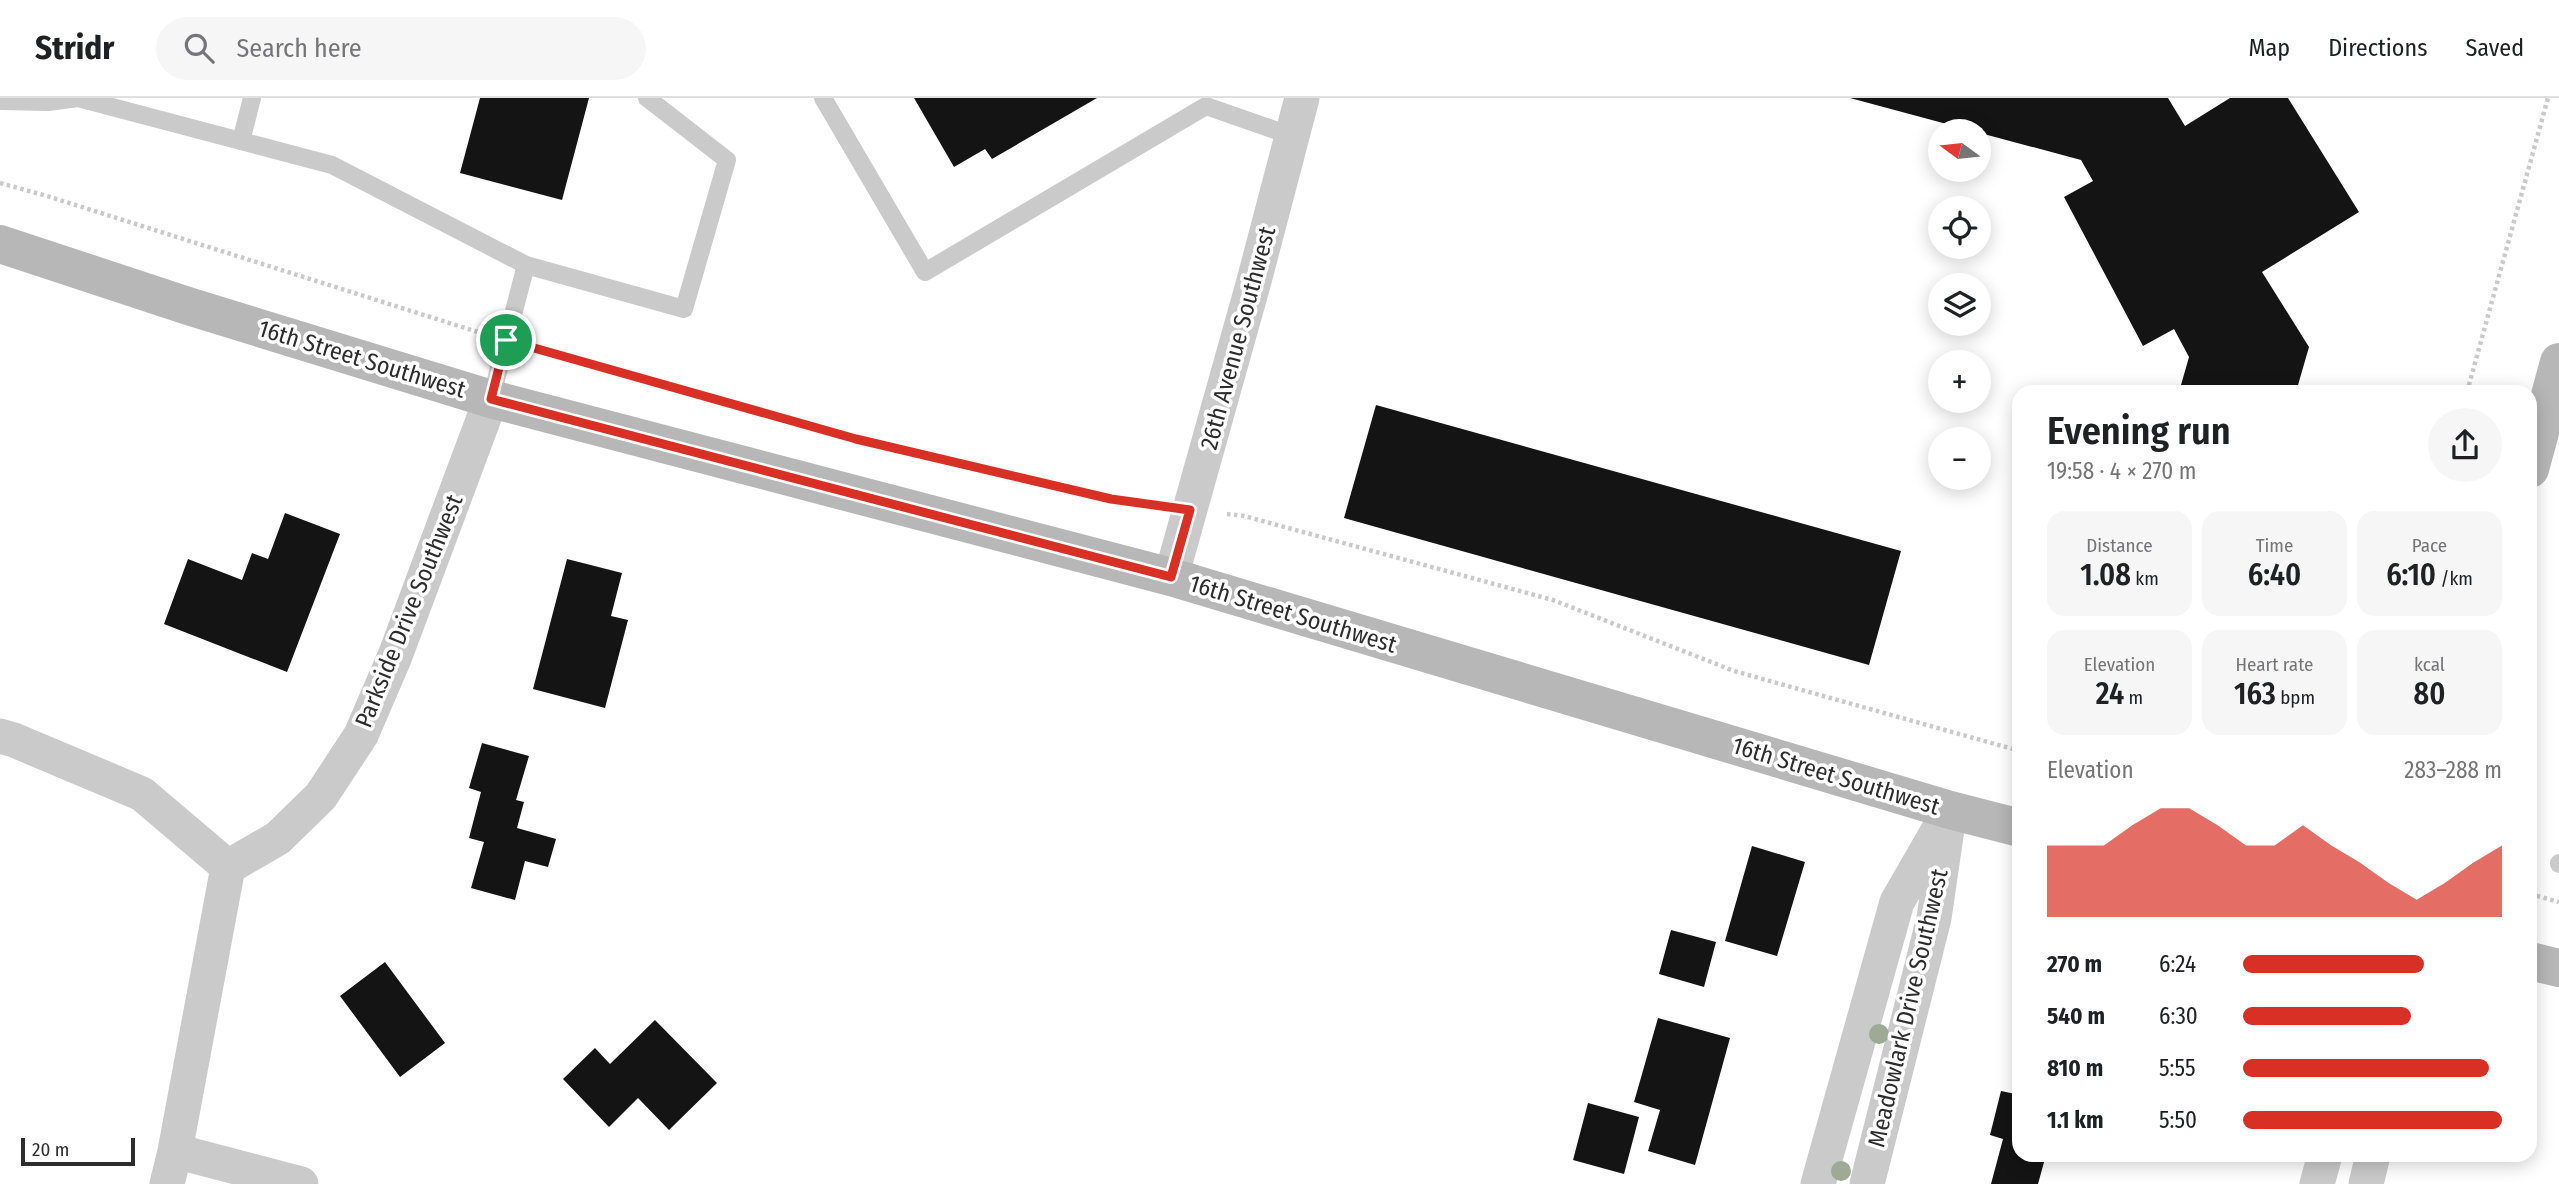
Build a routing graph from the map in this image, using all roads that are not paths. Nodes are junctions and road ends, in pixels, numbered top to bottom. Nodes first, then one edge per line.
1 (78, 98) edge
2 (252, 98) edge
3 (648, 98) edge
4 (823, 98) edge
5 (1302, 98) edge
6 (0, 101) edge
7 (1207, 102) edge
8 (1292, 136) junction
9 (241, 141) junction
10 (0, 244) edge
11 (526, 265) junction
12 (2559, 362) edge
13 (491, 399) junction
14 (2550, 432) edge
15 (2537, 457) edge
16 (1171, 577) junction
17 (0, 736) edge
18 (1950, 810) junction
19 (2012, 826) edge
20 (228, 867) junction
21 (2537, 963) edge
22 (2559, 968) edge
23 (175, 1151) junction
24 (2323, 1162) edge
25 (2371, 1162) edge
26 (167, 1184) edge
27 (301, 1184) edge
28 (1818, 1184) edge
29 (1867, 1184) edge
30 (2317, 1184) edge
31 (2366, 1184) edge

1 - 6 lane
1 - 9 lane
2 - 9 lane
3 - 11 lane
4 - 7 lane
5 - 8 street, 26th Avenue Southwest
7 - 8 lane
8 - 16 street, 26th Avenue Southwest
9 - 11 lane
10 - 13 main road, 16th Street Southwest
11 - 13 lane
12 - 14 main road
13 - 16 main road, 16th Street Southwest
13 - 20 street, Parkside Drive Southwest
14 - 15 main road
16 - 18 main road, 16th Street Southwest
17 - 20 street
18 - 19 main road, 16th Street Southwest
18 - 28 street, Meadowlark Drive Southwest
18 - 29 street, Meadowlark Drive Southwest
20 - 23 street
21 - 22 main road
23 - 26 street
23 - 27 street
24 - 30 street
25 - 31 street

